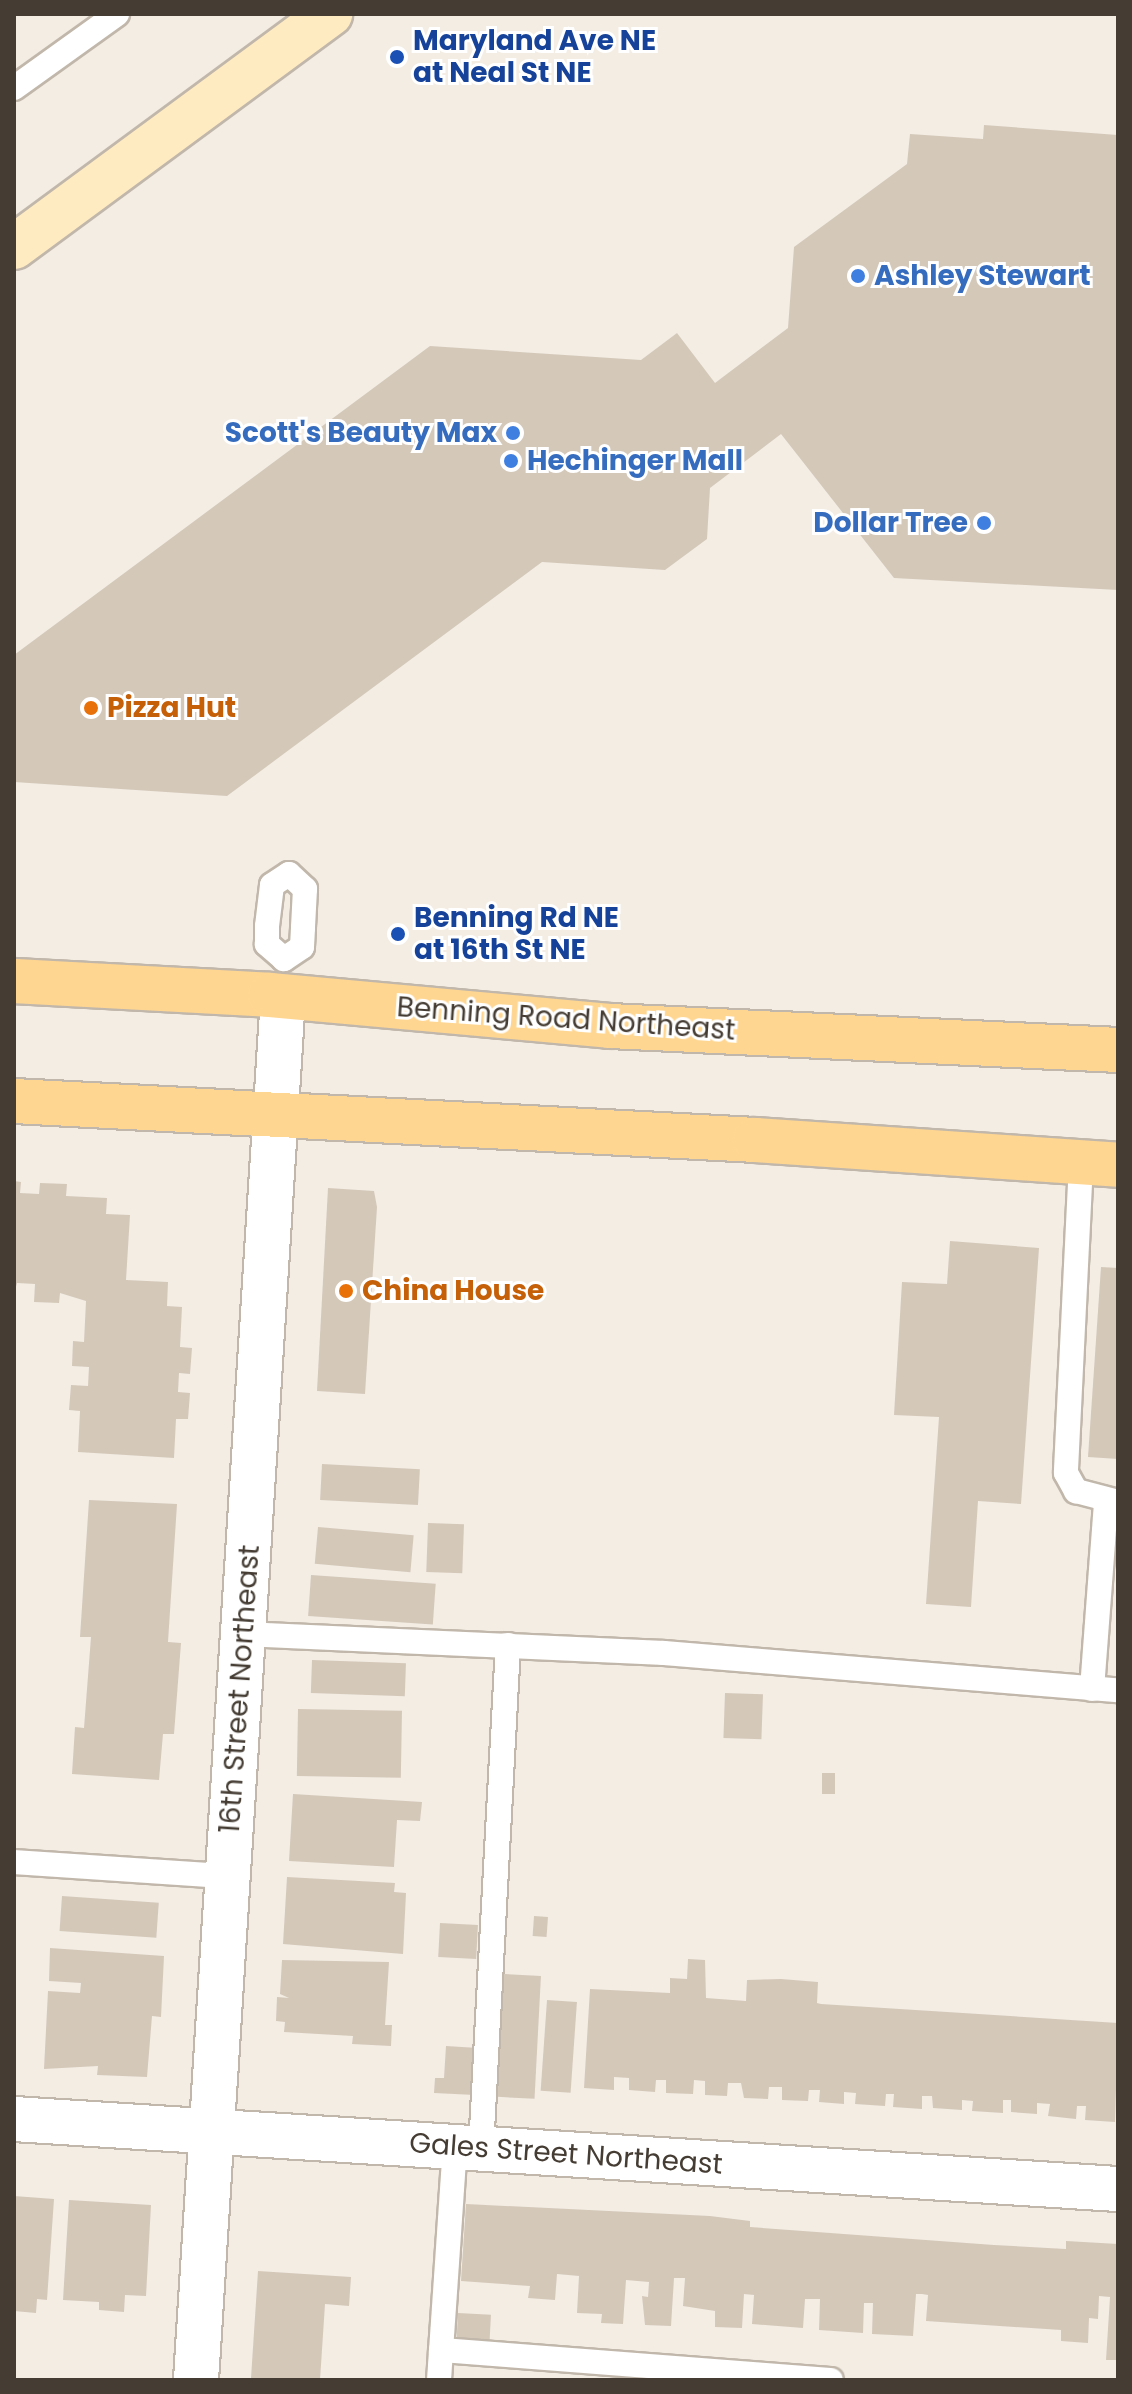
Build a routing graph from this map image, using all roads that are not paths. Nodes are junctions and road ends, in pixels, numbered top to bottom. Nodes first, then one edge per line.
1 (117, 14) edge
2 (330, 14) edge
3 (14, 88) edge
4 (14, 247) edge
5 (284, 978) junction
6 (14, 981) edge
7 (1118, 1050) edge
8 (14, 1101) edge
9 (276, 1119) junction
10 (1100, 1164) edge
11 (1112, 1502) edge
12 (244, 1634) junction
13 (508, 1645) junction
14 (1092, 1689) junction
15 (1118, 1690) edge
16 (14, 1862) edge
17 (227, 1876) junction
18 (14, 2119) edge
19 (210, 2132) junction
20 (468, 2148) junction
21 (1118, 2189) edge
22 (441, 2350) junction
23 (196, 2380) edge
24 (439, 2380) edge
25 (831, 2380) edge

1 - 3 lane
2 - 4 street
5 - 6 main road, Benning Road Northeast
5 - 7 main road, Benning Road Northeast
5 - 9 street, 16th Street Northeast
8 - 9 main road
9 - 10 main road
9 - 12 street, 16th Street Northeast
10 - 11 lane
11 - 14 lane
12 - 13 lane
12 - 17 street, 16th Street Northeast
13 - 14 lane
13 - 20 lane
14 - 15 lane
16 - 17 lane
17 - 19 street, 16th Street Northeast
18 - 19 street, Gales Street Northeast
19 - 20 street, Gales Street Northeast
19 - 23 street, 16th Street Northeast
20 - 21 street, Gales Street Northeast
20 - 22 lane
22 - 24 lane
22 - 25 lane

